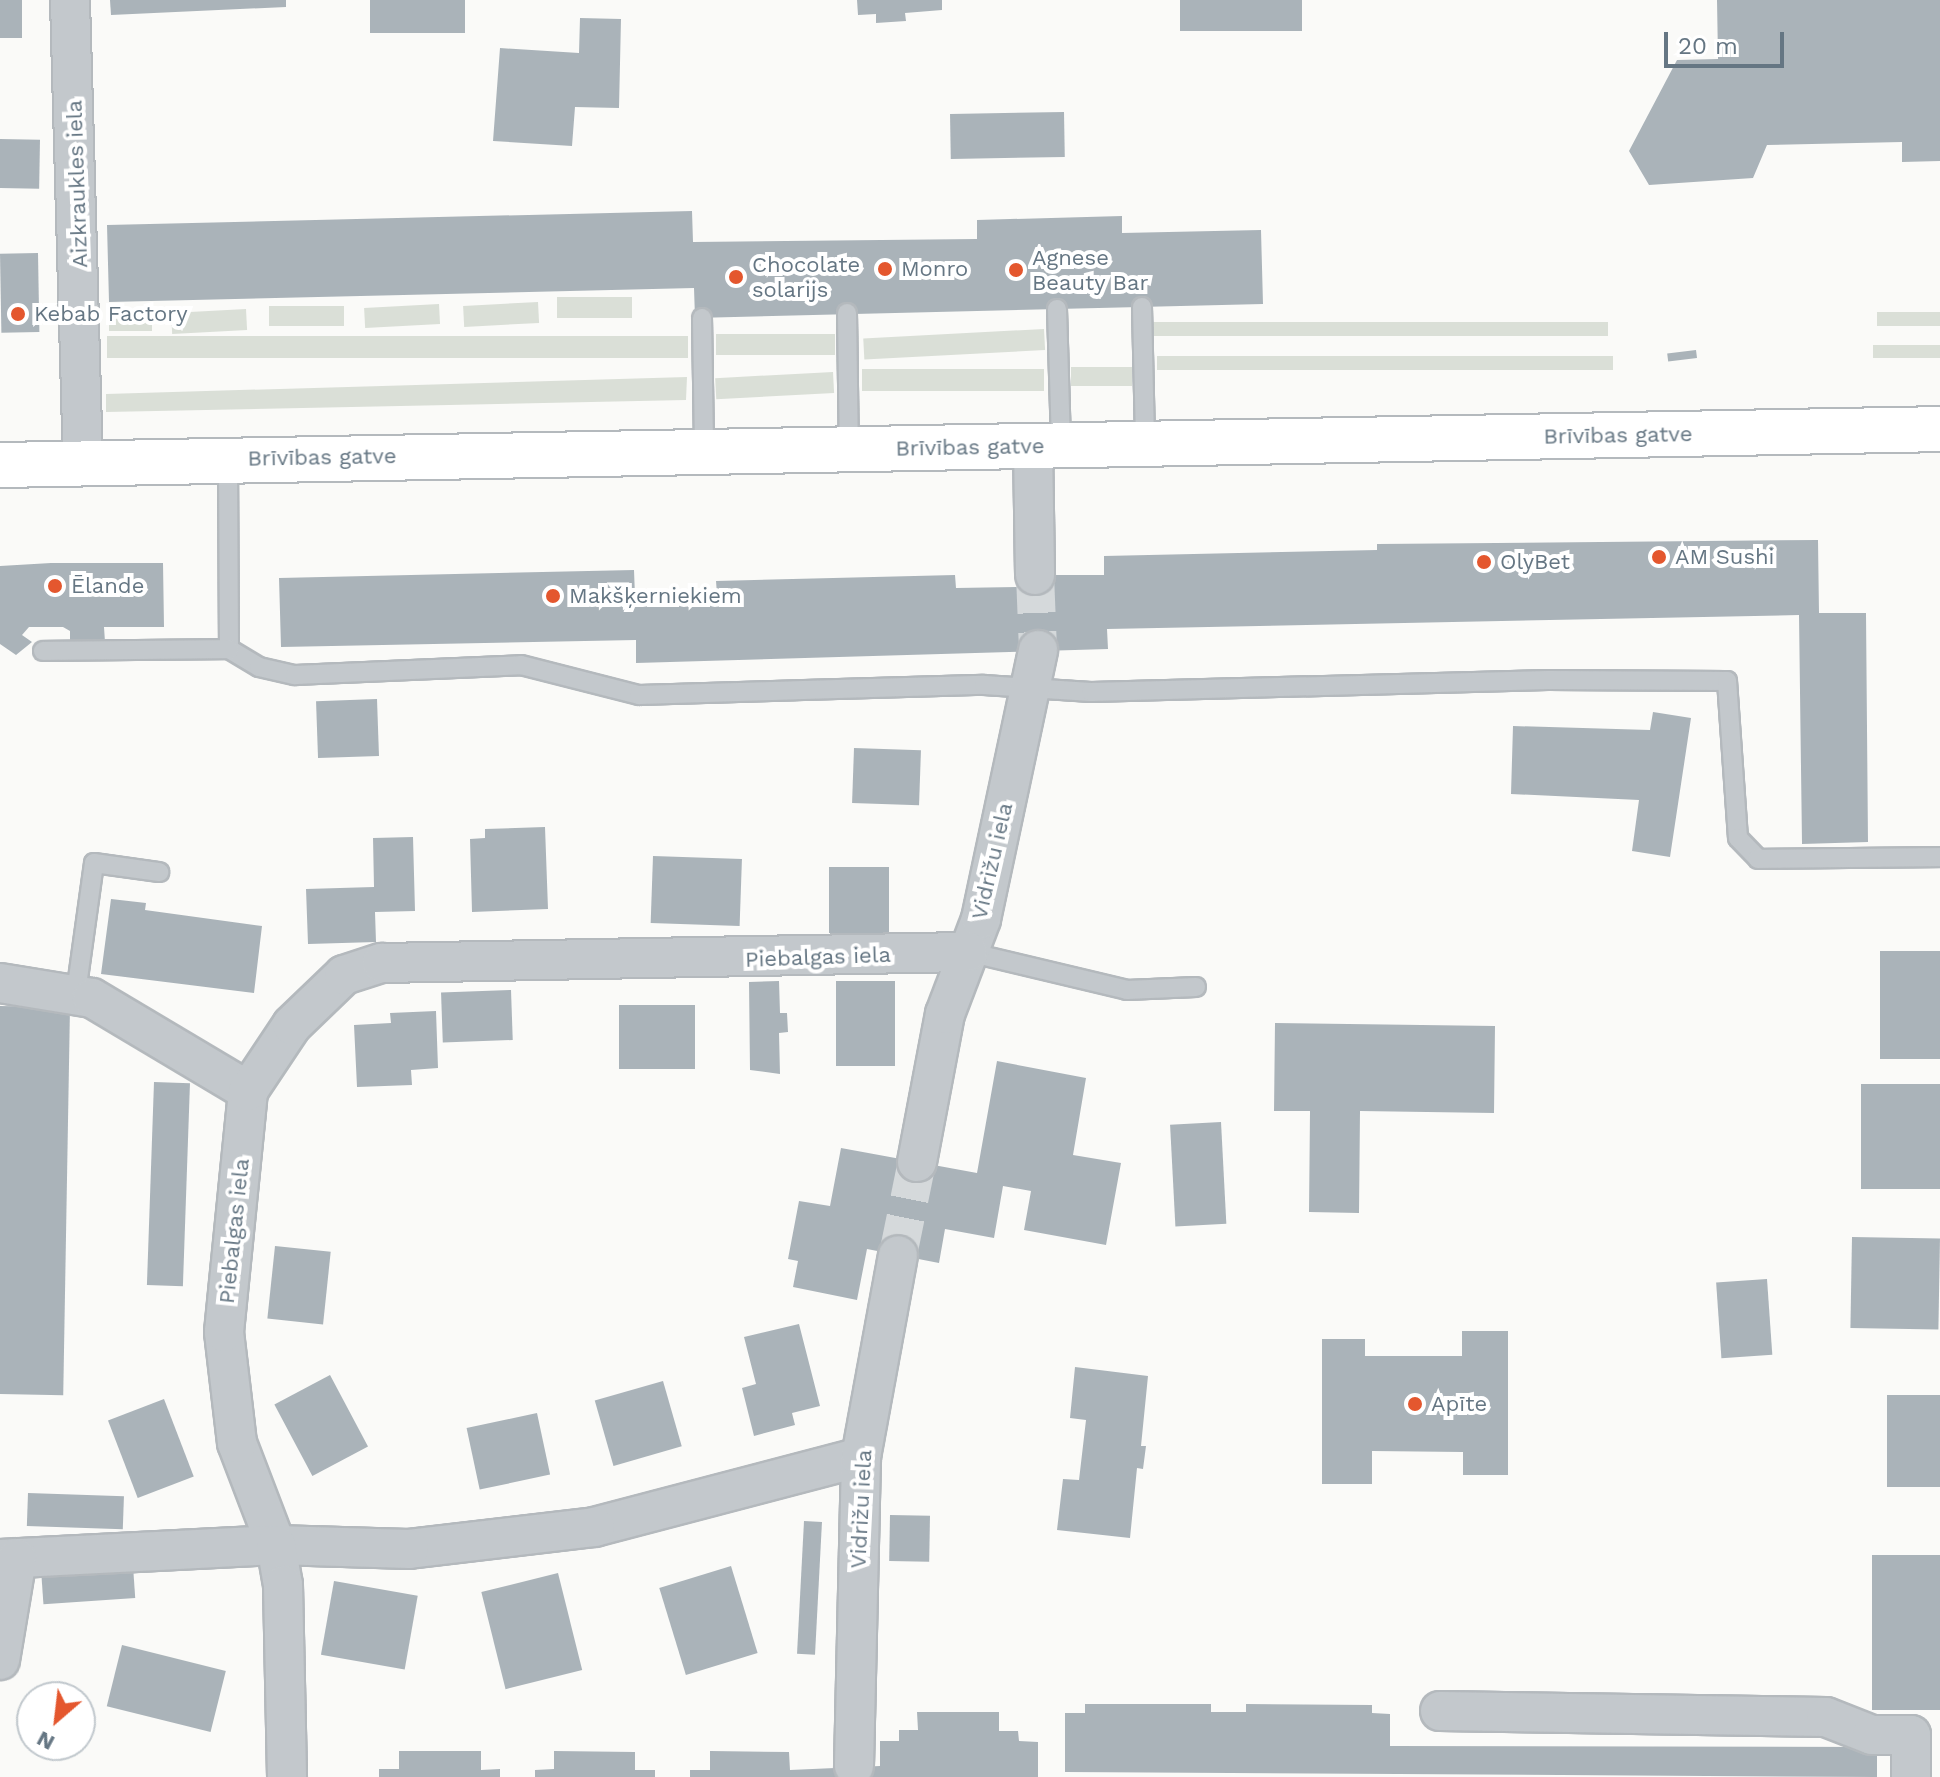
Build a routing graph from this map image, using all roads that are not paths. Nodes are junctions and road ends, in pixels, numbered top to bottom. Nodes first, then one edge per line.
1 (70, 0) edge
2 (1142, 307) dead end
3 (1057, 309) dead end
4 (847, 313) dead end
5 (702, 318) dead end
6 (1940, 429) edge
7 (1145, 444) junction
8 (1047, 446) junction
9 (849, 449) junction
10 (704, 451) junction
11 (228, 459) junction
12 (83, 464) junction
13 (0, 465) edge
14 (1035, 575) tunnel mouth
15 (229, 649) junction
16 (1038, 650) tunnel mouth
17 (43, 651) dead end
18 (1030, 688) junction
19 (1940, 857) edge
20 (159, 872) dead end
21 (968, 952) junction
22 (0, 983) edge
23 (1196, 987) dead end
24 (76, 993) junction
25 (248, 1091) junction
26 (917, 1162) tunnel mouth
27 (898, 1255) tunnel mouth
28 (861, 1457) junction
29 (276, 1545) junction
30 (8, 1558) edge
31 (0, 1660) edge
32 (1440, 1711) dead end
33 (854, 1766) dead end
34 (287, 1777) edge
35 (1911, 1777) edge

1 - 12 street, Aizkraukles iela
2 - 7 lane
3 - 8 lane
4 - 9 lane
5 - 10 lane
6 - 7 highway, Brīvības gatve
7 - 8 highway, Brīvības gatve
8 - 9 highway, Brīvības gatve
8 - 14 street
9 - 10 highway, Brīvības gatve
10 - 11 highway, Brīvības gatve
11 - 12 highway, Brīvības gatve
11 - 15 lane
12 - 13 highway, Brīvības gatve
15 - 17 lane
15 - 18 lane
16 - 18 street, Vidrižu iela
18 - 19 lane
18 - 21 street, Vidrižu iela
20 - 24 lane
21 - 23 lane
21 - 25 street, Piebalgas iela
21 - 26 street, Vidrižu iela
22 - 24 street
24 - 25 street
25 - 29 street, Piebalgas iela
27 - 28 street, Vidrižu iela
28 - 29 street
28 - 33 street, Vidrižu iela
29 - 30 street
29 - 34 street, Piebalgas iela
30 - 31 street
32 - 35 street

